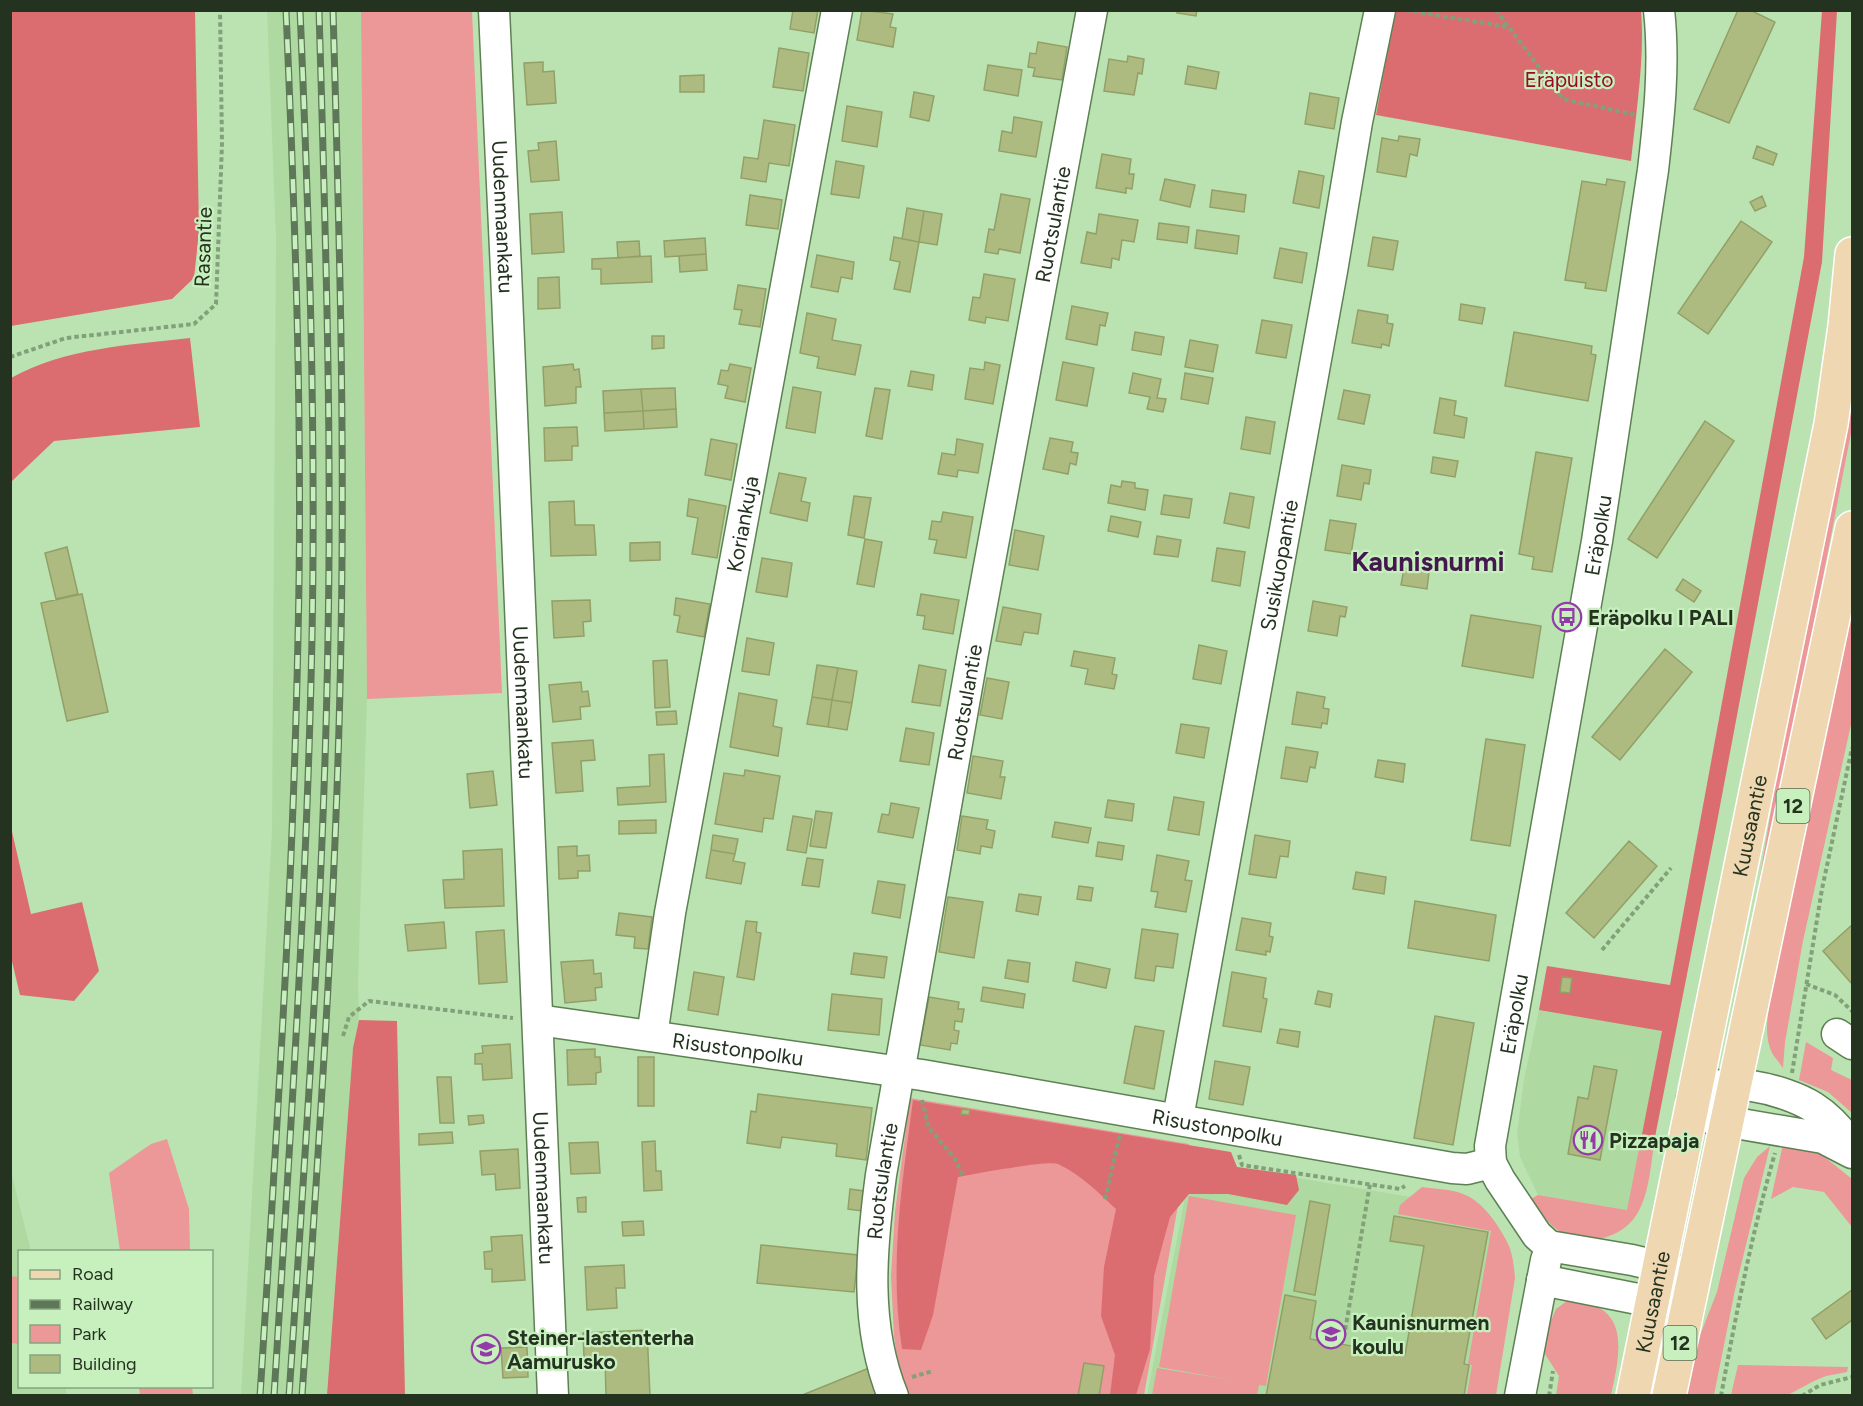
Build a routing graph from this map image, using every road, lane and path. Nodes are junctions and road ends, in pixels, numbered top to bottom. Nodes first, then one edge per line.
1 (220, 10) edge
2 (494, 10) edge
3 (837, 10) edge
4 (1092, 10) edge
5 (1380, 10) edge
6 (1406, 10) edge
7 (1496, 10) edge
8 (1659, 10) edge
9 (1508, 27) junction
10 (1645, 117) dead end
11 (1852, 254) edge
12 (10, 357) edge
13 (1852, 528) edge
14 (1852, 748) edge
15 (1671, 868) dead end
16 (1602, 950) dead end
17 (1806, 984) junction
18 (538, 1020) junction
19 (1847, 1030) edge
20 (343, 1036) dead end
21 (652, 1036) junction
22 (1791, 1077) dead end
23 (1734, 1083) junction
24 (904, 1084) junction
25 (1692, 1098) junction
26 (1178, 1118) junction
27 (1726, 1122) junction
28 (1122, 1124) dead end
29 (1852, 1146) edge
30 (1775, 1152) dead end
31 (1852, 1153) edge
32 (1239, 1154) dead end
33 (1491, 1163) junction
34 (963, 1176) dead end
35 (1370, 1184) junction
36 (1407, 1185) dead end
37 (1106, 1199) dead end
38 (1549, 1246) junction
39 (1660, 1265) junction
40 (1542, 1280) junction
41 (1691, 1290) junction
42 (1653, 1302) junction
43 (1344, 1336) dead end
44 (1553, 1371) dead end
45 (1852, 1377) edge
46 (553, 1395) edge
47 (893, 1395) edge
48 (1520, 1395) edge
49 (1549, 1395) edge
50 (1632, 1395) edge
51 (1669, 1395) edge
52 (1721, 1395) edge
53 (1802, 1395) edge

1 - 12 path, Rasantie
2 - 18 street, Uudenmaankatu
3 - 21 street, Koriankuja
4 - 24 street, Ruotsulantie
5 - 26 street, Susikuopantie
6 - 9 path
7 - 9 path
8 - 33 street, Eräpolku
9 - 10 path
11 - 25 main road, Kuusaantie / 12
13 - 23 main road, Kuusaantie / 12
14 - 17 path
15 - 16 path
17 - 19 path
17 - 22 path
18 - 20 path
18 - 21 street, Risustonpolku
18 - 46 street, Uudenmaankatu
21 - 24 street, Risustonpolku
23 - 25 street
23 - 27 main road, Kuusaantie / 12
23 - 29 street
24 - 26 street, Risustonpolku
24 - 34 path
24 - 47 street, Ruotsulantie
25 - 27 street
25 - 39 main road, Kuusaantie / 12
26 - 33 street, Risustonpolku
27 - 31 street
27 - 41 main road, Kuusaantie / 12
28 - 37 path
30 - 52 path
32 - 35 path
33 - 38 street
35 - 36 path
35 - 43 path
38 - 39 street
38 - 40 street
39 - 41 street
39 - 42 main road, Kuusaantie / 12
40 - 42 street
40 - 48 street
41 - 42 street
41 - 51 main road, Kuusaantie / 12
42 - 50 main road, Kuusaantie / 12
44 - 49 path
45 - 53 path

